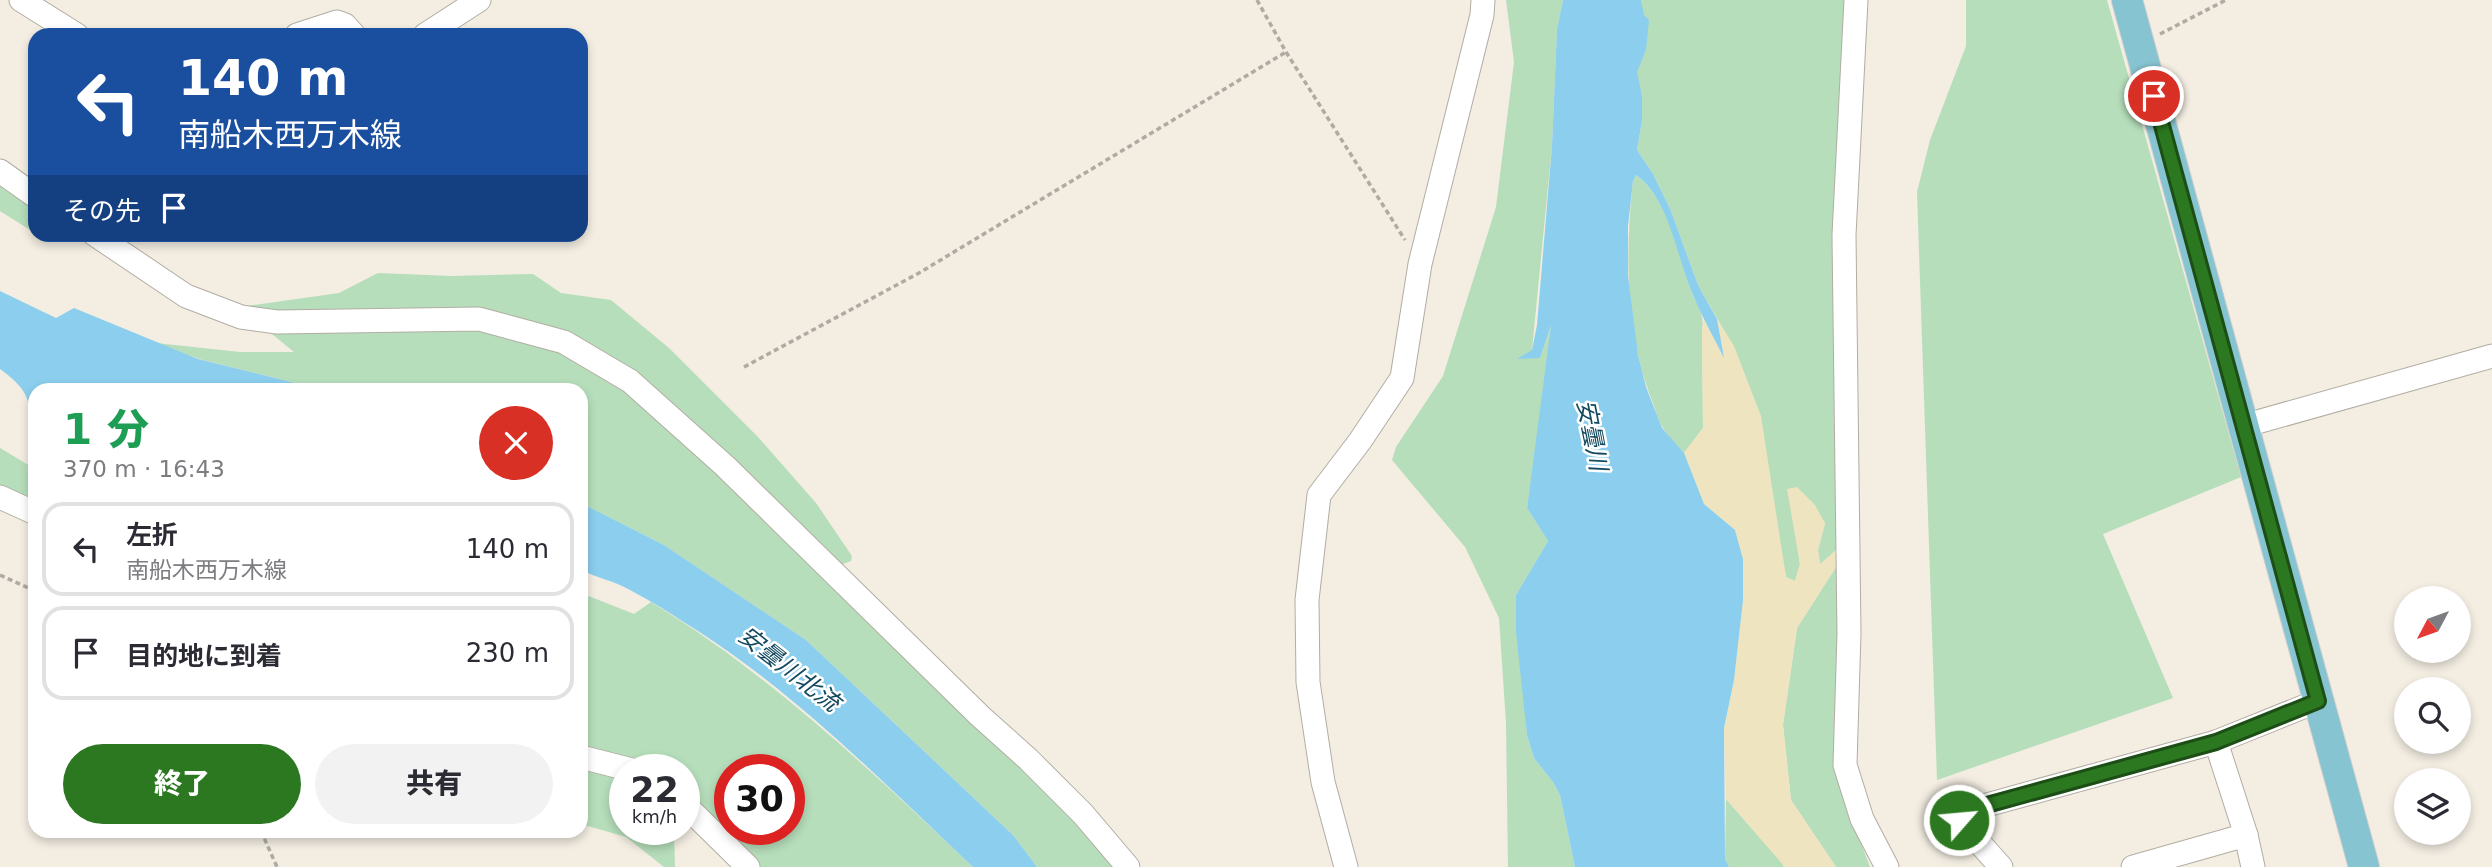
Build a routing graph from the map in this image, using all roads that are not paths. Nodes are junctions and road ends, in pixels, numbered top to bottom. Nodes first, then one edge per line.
1 (21, 0) edge
2 (480, 0) edge
3 (1483, 0) edge
4 (1856, 0) edge
5 (2127, 0) edge
6 (66, 28) edge
7 (319, 28) edge
8 (348, 28) edge
9 (436, 28) edge
10 (0, 171) edge
11 (28, 191) edge
12 (106, 242) edge
13 (2492, 356) edge
14 (2243, 426) junction
15 (0, 497) edge
16 (28, 510) edge
17 (2318, 701) junction
18 (2216, 742) junction
19 (588, 759) edge
20 (609, 764) edge
21 (700, 820) edge
22 (2246, 835) junction
23 (748, 867) edge
24 (1128, 867) edge
25 (1346, 867) edge
26 (1887, 867) edge
27 (2001, 867) edge
28 (2133, 867) edge
29 (2253, 867) edge
30 (2364, 867) edge

1 - 6 street
2 - 9 street
3 - 25 street
4 - 26 street
5 - 14 main road
7 - 8 street
10 - 11 street
12 - 24 street
13 - 14 street
14 - 17 main road
15 - 16 street
17 - 18 street
17 - 30 main road
18 - 22 street
18 - 27 street
19 - 20 street
21 - 23 street
22 - 28 street
22 - 29 street

